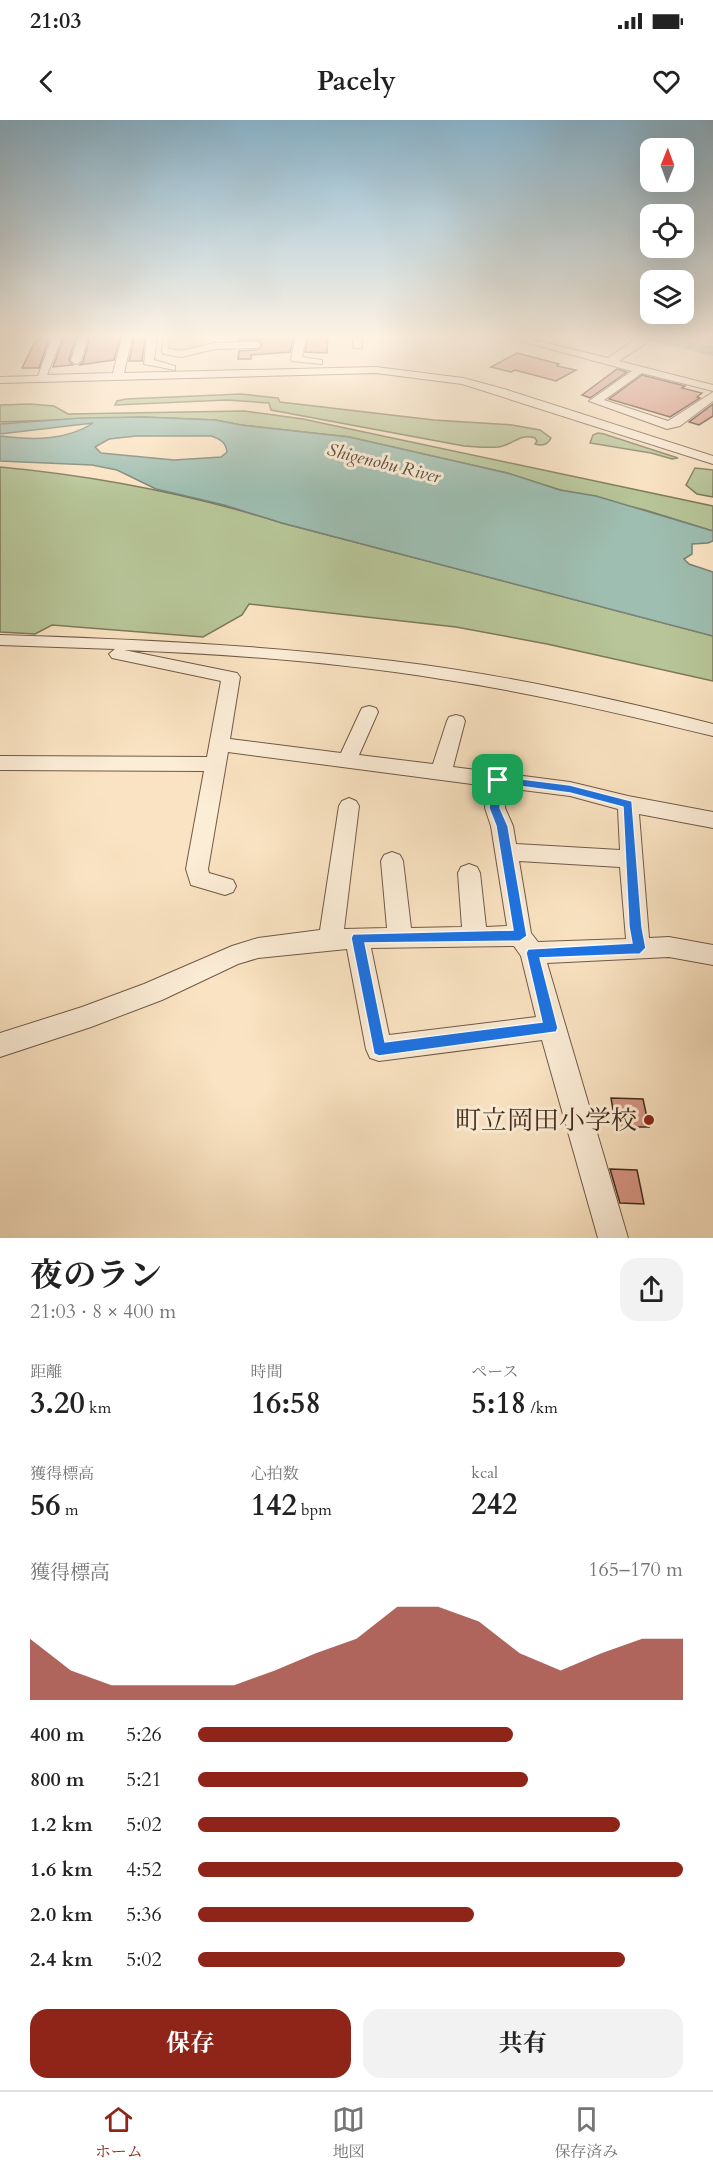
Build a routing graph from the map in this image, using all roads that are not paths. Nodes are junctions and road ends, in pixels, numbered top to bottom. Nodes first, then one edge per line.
1 (492, 389) edge
2 (507, 389) edge
3 (613, 389) edge
4 (713, 394) edge
5 (713, 454) edge
6 (713, 460) edge
7 (4, 642) edge
8 (96, 644) junction
9 (369, 712) dead end
10 (456, 721) dead end
11 (713, 730) edge
12 (219, 744) junction
13 (347, 760) junction
14 (0, 763) edge
15 (215, 765) junction
16 (441, 772) junction
17 (498, 780) junction
18 (628, 804) junction
19 (349, 806) dead end
20 (713, 820) edge
21 (506, 852) junction
22 (630, 859) junction
23 (392, 861) dead end
24 (469, 873) dead end
25 (225, 886) dead end
26 (475, 935) junction
27 (400, 936) junction
28 (357, 938) junction
29 (331, 939) junction
30 (526, 944) junction
31 (640, 948) junction
32 (713, 955) edge
33 (551, 1028) junction
34 (0, 1045) edge
35 (613, 1238) edge

1 - 6 street
2 - 5 street
3 - 4 street
7 - 8 street
8 - 11 street
8 - 12 street
9 - 13 street
10 - 16 street
12 - 13 street
12 - 15 street
13 - 16 street
14 - 15 street
15 - 25 street
16 - 17 street
17 - 18 street
17 - 21 street
18 - 20 street
18 - 22 street
19 - 29 street
21 - 22 street
21 - 30 street
22 - 31 street
23 - 27 street
24 - 26 street
26 - 27 street
26 - 30 street
27 - 28 street
28 - 29 street
28 - 33 street
29 - 34 street
30 - 31 street
30 - 33 street
31 - 32 street
33 - 35 street

